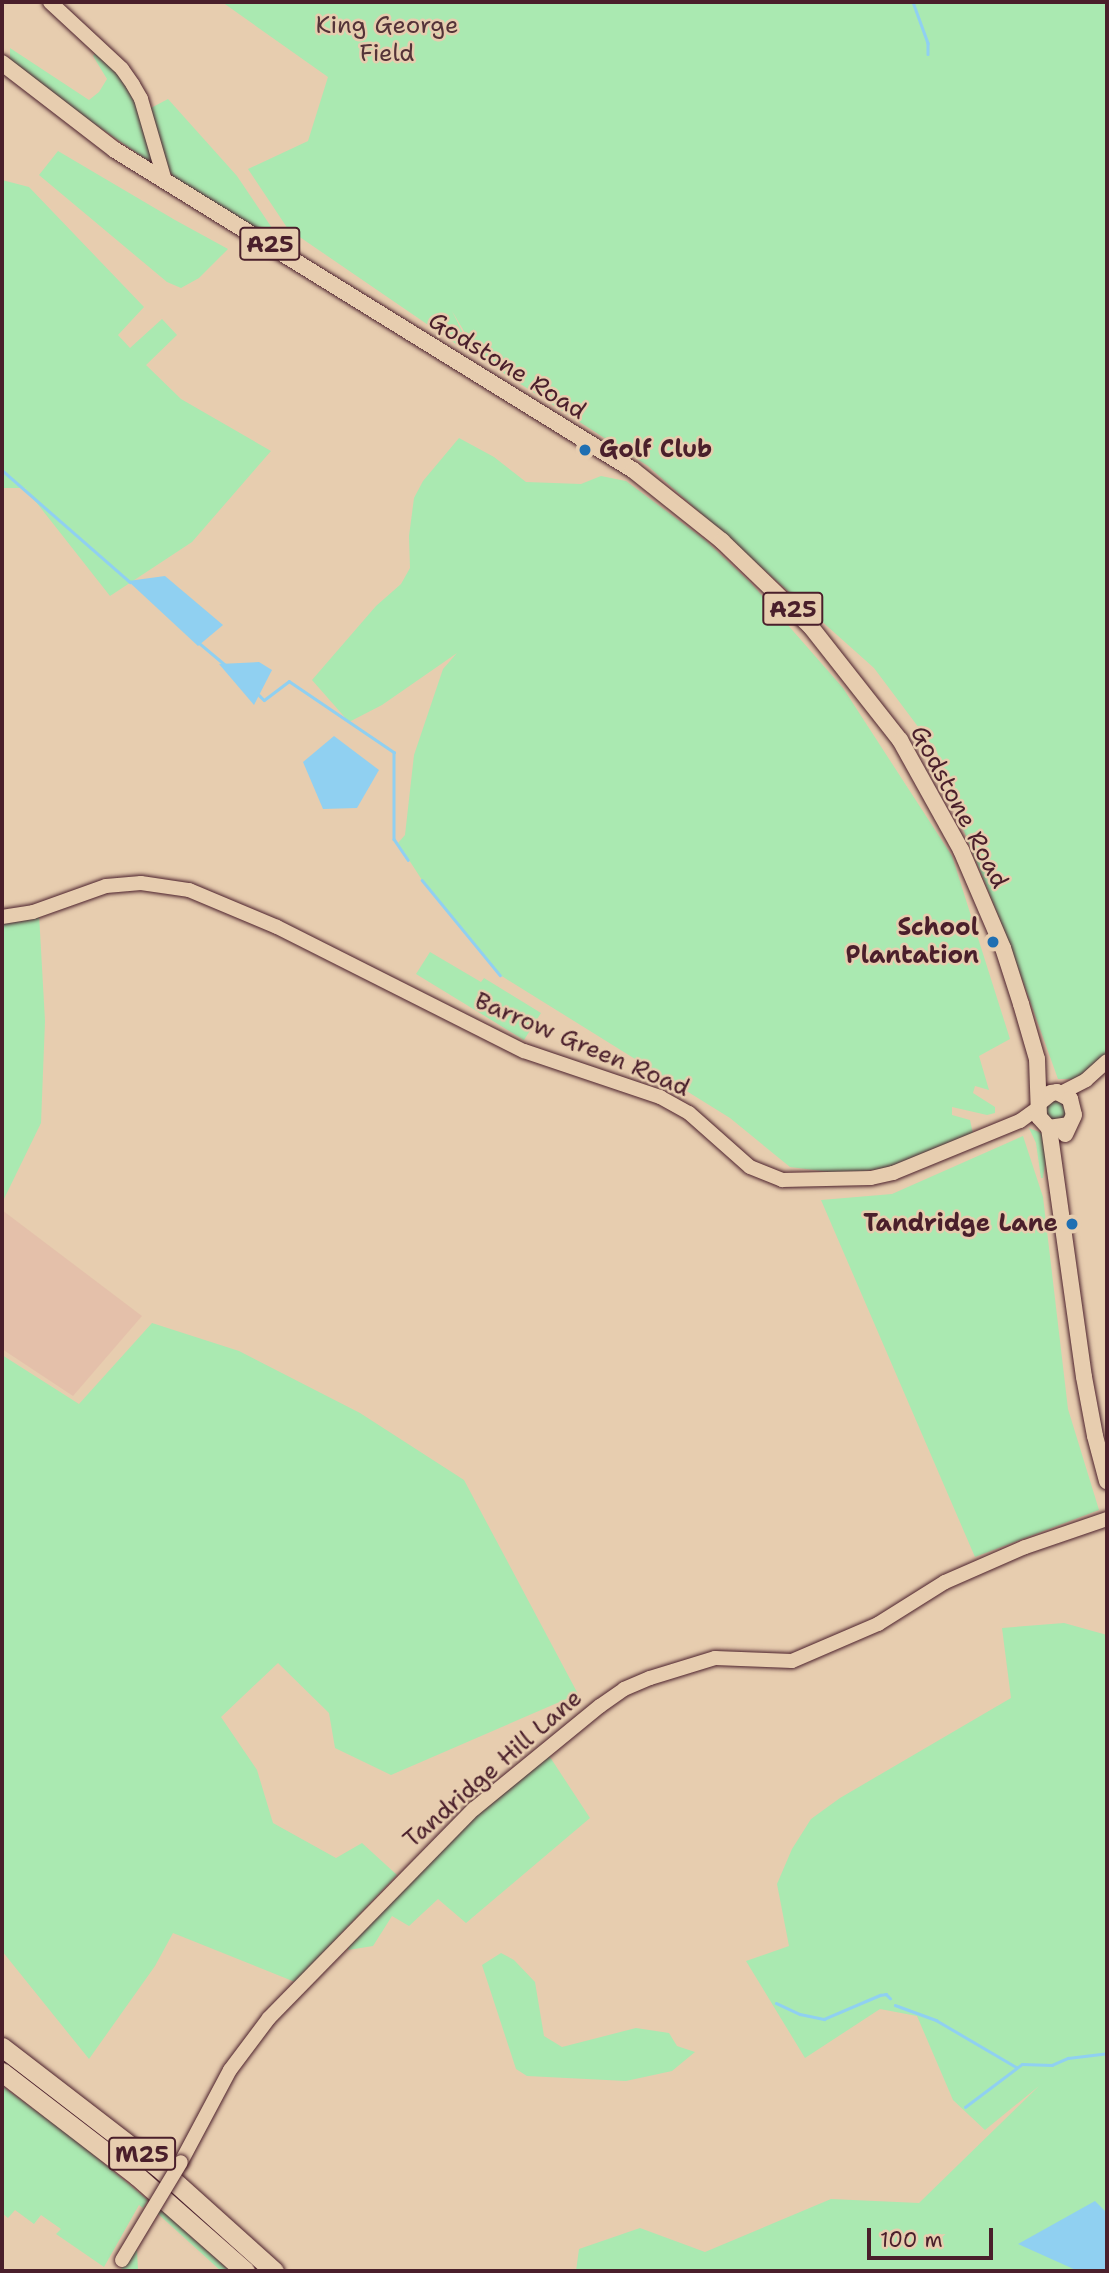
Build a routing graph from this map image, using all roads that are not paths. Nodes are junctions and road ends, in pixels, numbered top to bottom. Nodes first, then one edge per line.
1 (50, 2) edge
2 (2, 63) edge
3 (165, 181) junction
4 (2, 917) edge
5 (1037, 1059) junction
6 (1107, 1061) edge
7 (1064, 1096) junction
8 (1042, 1115) junction
9 (1068, 1125) junction
10 (1058, 1176) junction
11 (1107, 1481) edge
12 (1107, 1519) edge
13 (2, 2047) edge
14 (2, 2071) edge
15 (119, 2266) edge
16 (245, 2271) edge
17 (274, 2271) edge

1 - 3 street
2 - 3 main road, Godstone Road / A25
3 - 5 main road, Godstone Road / A25
4 - 8 street, Barrow Green Road
5 - 7 main road, Godstone Road / A25
5 - 8 main road, Godstone Road / A25
6 - 7 street
7 - 8 main road
7 - 9 main road
8 - 9 main road
8 - 10 main road, A25
9 - 10 main road, A25
10 - 11 main road, A25
12 - 15 street, Tandridge Hill Lane, bridge
13 - 17 highway, M25
14 - 16 highway, M25

